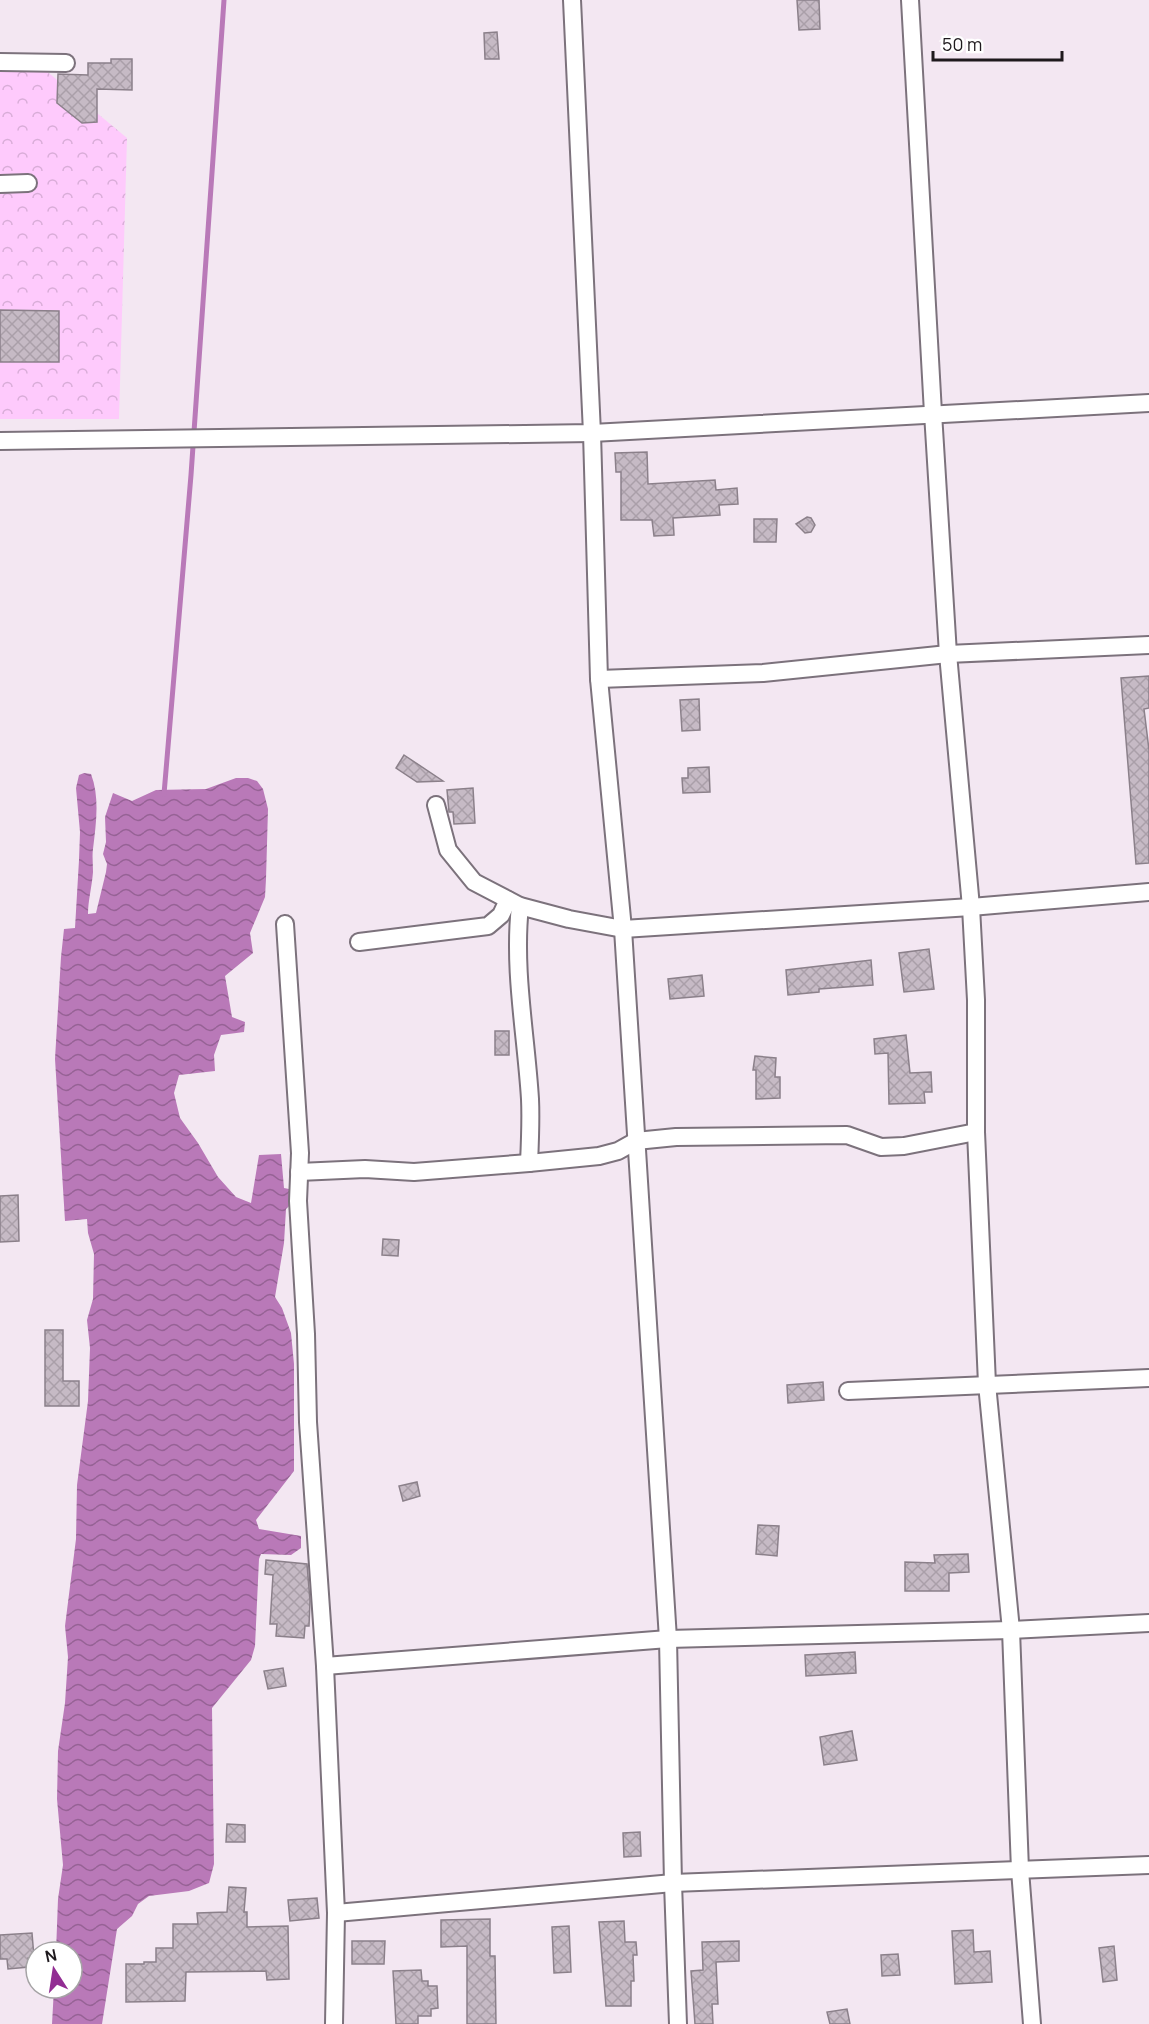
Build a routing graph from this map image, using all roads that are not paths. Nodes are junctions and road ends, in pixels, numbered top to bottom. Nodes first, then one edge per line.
1 (572, 0) edge
2 (910, 0) edge
3 (0, 62) edge
4 (66, 63) dead end
5 (28, 183) dead end
6 (0, 184) edge
7 (1149, 403) edge
8 (933, 413) junction
9 (592, 433) junction
10 (0, 441) edge
11 (1149, 645) edge
12 (948, 654) junction
13 (600, 679) junction
14 (436, 805) dead end
15 (1149, 892) edge
16 (514, 903) junction
17 (971, 907) junction
18 (285, 924) dead end
19 (623, 929) junction
20 (359, 942) dead end
21 (976, 1132) junction
22 (636, 1141) junction
23 (530, 1163) junction
24 (299, 1172) junction
25 (1149, 1378) edge
26 (987, 1384) junction
27 (848, 1391) dead end
28 (1149, 1623) edge
29 (1011, 1630) junction
30 (668, 1639) junction
31 (325, 1666) junction
32 (1149, 1865) edge
33 (1020, 1870) junction
34 (673, 1883) junction
35 (336, 1913) junction
36 (334, 2024) edge
37 (678, 2024) edge
38 (1032, 2024) edge

1 - 9 street
2 - 8 street
3 - 4 street
5 - 6 street
7 - 8 street
8 - 9 street
8 - 12 street
9 - 10 street
9 - 13 street
11 - 12 street
12 - 13 street
12 - 17 street
13 - 19 street
14 - 16 street
15 - 17 street
16 - 19 street
16 - 20 street
16 - 23 street
17 - 19 street
17 - 21 street
18 - 24 street
19 - 22 street
21 - 22 street
21 - 26 street
22 - 23 street
22 - 30 street
23 - 24 street
24 - 31 street
25 - 26 street
26 - 27 street
26 - 29 street
28 - 29 street
29 - 30 street
29 - 33 street
30 - 31 street
30 - 34 street
31 - 35 street
32 - 33 street
33 - 34 street
33 - 38 street
34 - 35 street
34 - 37 street
35 - 36 street

